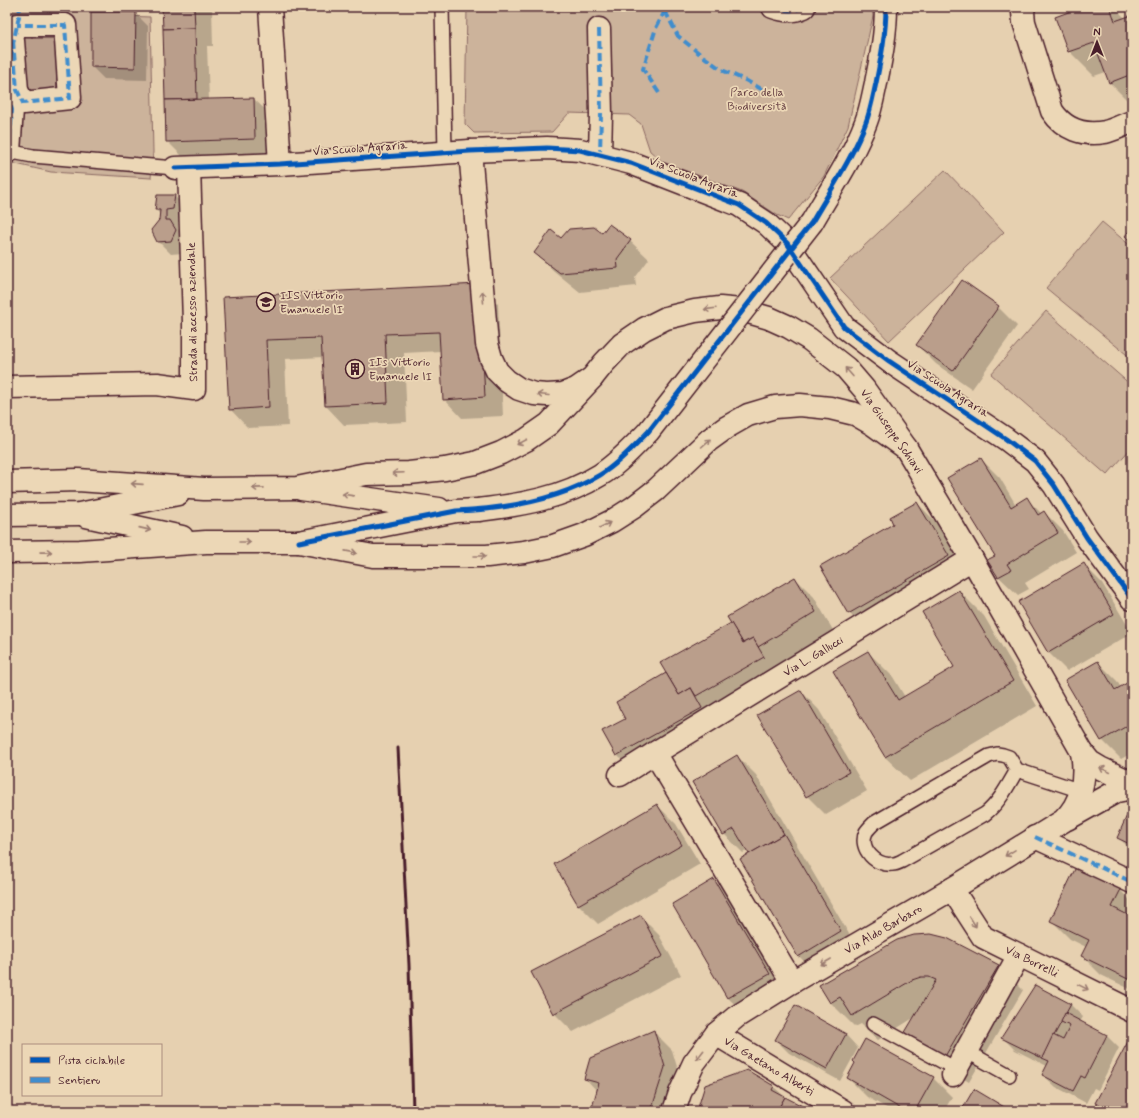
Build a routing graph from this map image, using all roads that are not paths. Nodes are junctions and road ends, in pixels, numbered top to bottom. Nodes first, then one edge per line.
1 (270, 7) edge
2 (442, 7) edge
3 (773, 7) edge
4 (804, 7) edge
5 (886, 7) edge
6 (1024, 7) edge
7 (17, 24) edge
8 (599, 29) dead end
9 (7, 70) edge
10 (7, 95) edge
11 (1132, 122) edge
12 (8, 151) edge
13 (470, 152) junction
14 (445, 153) junction
15 (600, 154) junction
16 (280, 164) junction
17 (182, 168) junction
18 (592, 378) junction
19 (7, 387) edge
20 (906, 448) junction
21 (7, 482) edge
22 (297, 488) junction
23 (204, 489) junction
24 (456, 511) junction
25 (79, 514) junction
26 (7, 515) edge
27 (206, 542) junction
28 (299, 542) junction
29 (7, 552) edge
30 (972, 559) junction
31 (1132, 599) edge
32 (1082, 752) junction
33 (655, 753) junction
34 (1017, 770) junction
35 (620, 775) dead end
36 (1132, 783) edge
37 (1132, 788) edge
38 (1081, 791) junction
39 (1063, 821) junction
40 (1035, 837) junction
41 (1132, 882) edge
42 (952, 889) junction
43 (1019, 955) junction
44 (792, 982) junction
45 (1132, 1011) edge
46 (873, 1024) dead end
47 (716, 1034) junction
48 (958, 1065) junction
49 (1009, 1075) dead end
50 (674, 1111) edge
51 (843, 1111) edge

1 - 16 main road
2 - 14 lane
3 - 4 main road
5 - 24 main road, bridge
6 - 11 main road
7 - 9 main road
8 - 15 main road
10 - 12 main road
12 - 17 lane
13 - 14 main road, Via Scuola Agraria
13 - 15 main road, Via Scuola Agraria
18 -> 13 main road
14 - 16 main road, Via Scuola Agraria
15 - 31 main road, Via Scuola Agraria
16 - 17 main road, Via Scuola Agraria
17 - 19 main road, Strada di accesso aziendale
20 -> 18 main road, Via Giuseppe Schiavi
18 -> 22 main road
28 -> 20 main road
20 - 30 main road, Via Giuseppe Schiavi
23 -> 21 main road
22 -> 23 main road
24 -> 22 main road
23 - 25 main road
24 - 28 main road
25 - 26 main road
25 -> 27 main road
27 -> 28 main road
29 -> 27 main road
30 - 32 main road, Via Giuseppe Schiavi
30 - 33 main road, Via L. Gallucci
36 -> 32 main road
32 - 38 main road, Via Aldo Barbaro
33 - 35 main road, Via L. Gallucci
33 - 44 main road
34 - 34 lane
34 - 38 lane
37 - 39 main road
38 - 39 main road, Via Aldo Barbaro
39 - 40 main road, Via Aldo Barbaro
40 - 41 main road
40 -> 42 main road, Via Aldo Barbaro
42 -> 43 main road, Via Borrelli
42 -> 44 main road, Via Aldo Barbaro
43 -> 45 main road, Via Borrelli
43 - 48 main road
44 - 47 main road, Via Aldo Barbaro
46 - 48 lane
47 -> 50 main road, Via Aldo Barbaro
47 - 51 main road, Via Gaetano Alberti
48 - 49 lane

